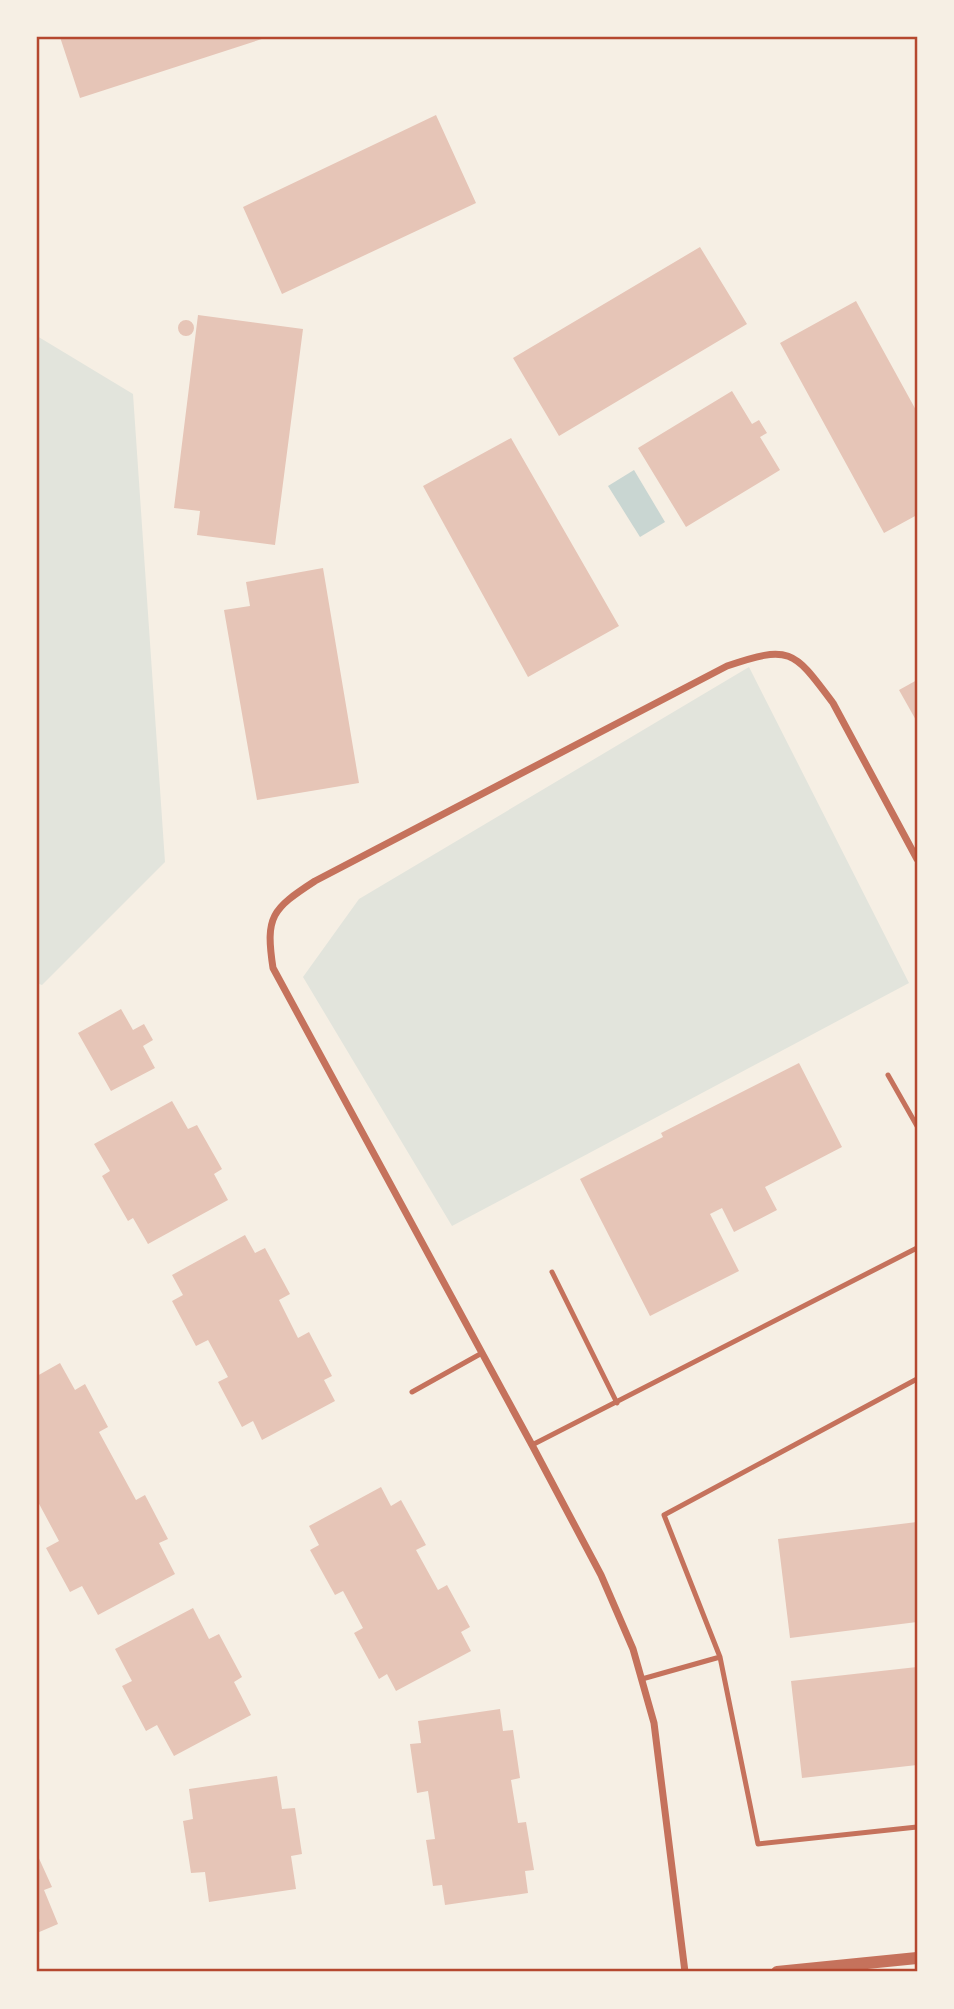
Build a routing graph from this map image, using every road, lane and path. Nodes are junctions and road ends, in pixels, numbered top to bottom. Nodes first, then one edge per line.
1 (917, 859) edge
2 (888, 1075) dead end
3 (917, 1126) edge
4 (917, 1248) edge
5 (552, 1272) dead end
6 (482, 1353) junction
7 (917, 1379) edge
8 (412, 1392) dead end
9 (617, 1403) junction
10 (532, 1445) junction
11 (720, 1657) junction
12 (642, 1679) junction
13 (917, 1827) edge
14 (917, 1958) edge
15 (685, 1972) edge
16 (777, 1972) edge

1 - 6 street
2 - 3 lane
4 - 9 lane
5 - 9 lane
6 - 8 lane
6 - 10 street
7 - 11 lane
9 - 10 lane
10 - 12 street
11 - 12 lane
11 - 13 lane
12 - 15 street
14 - 16 street

